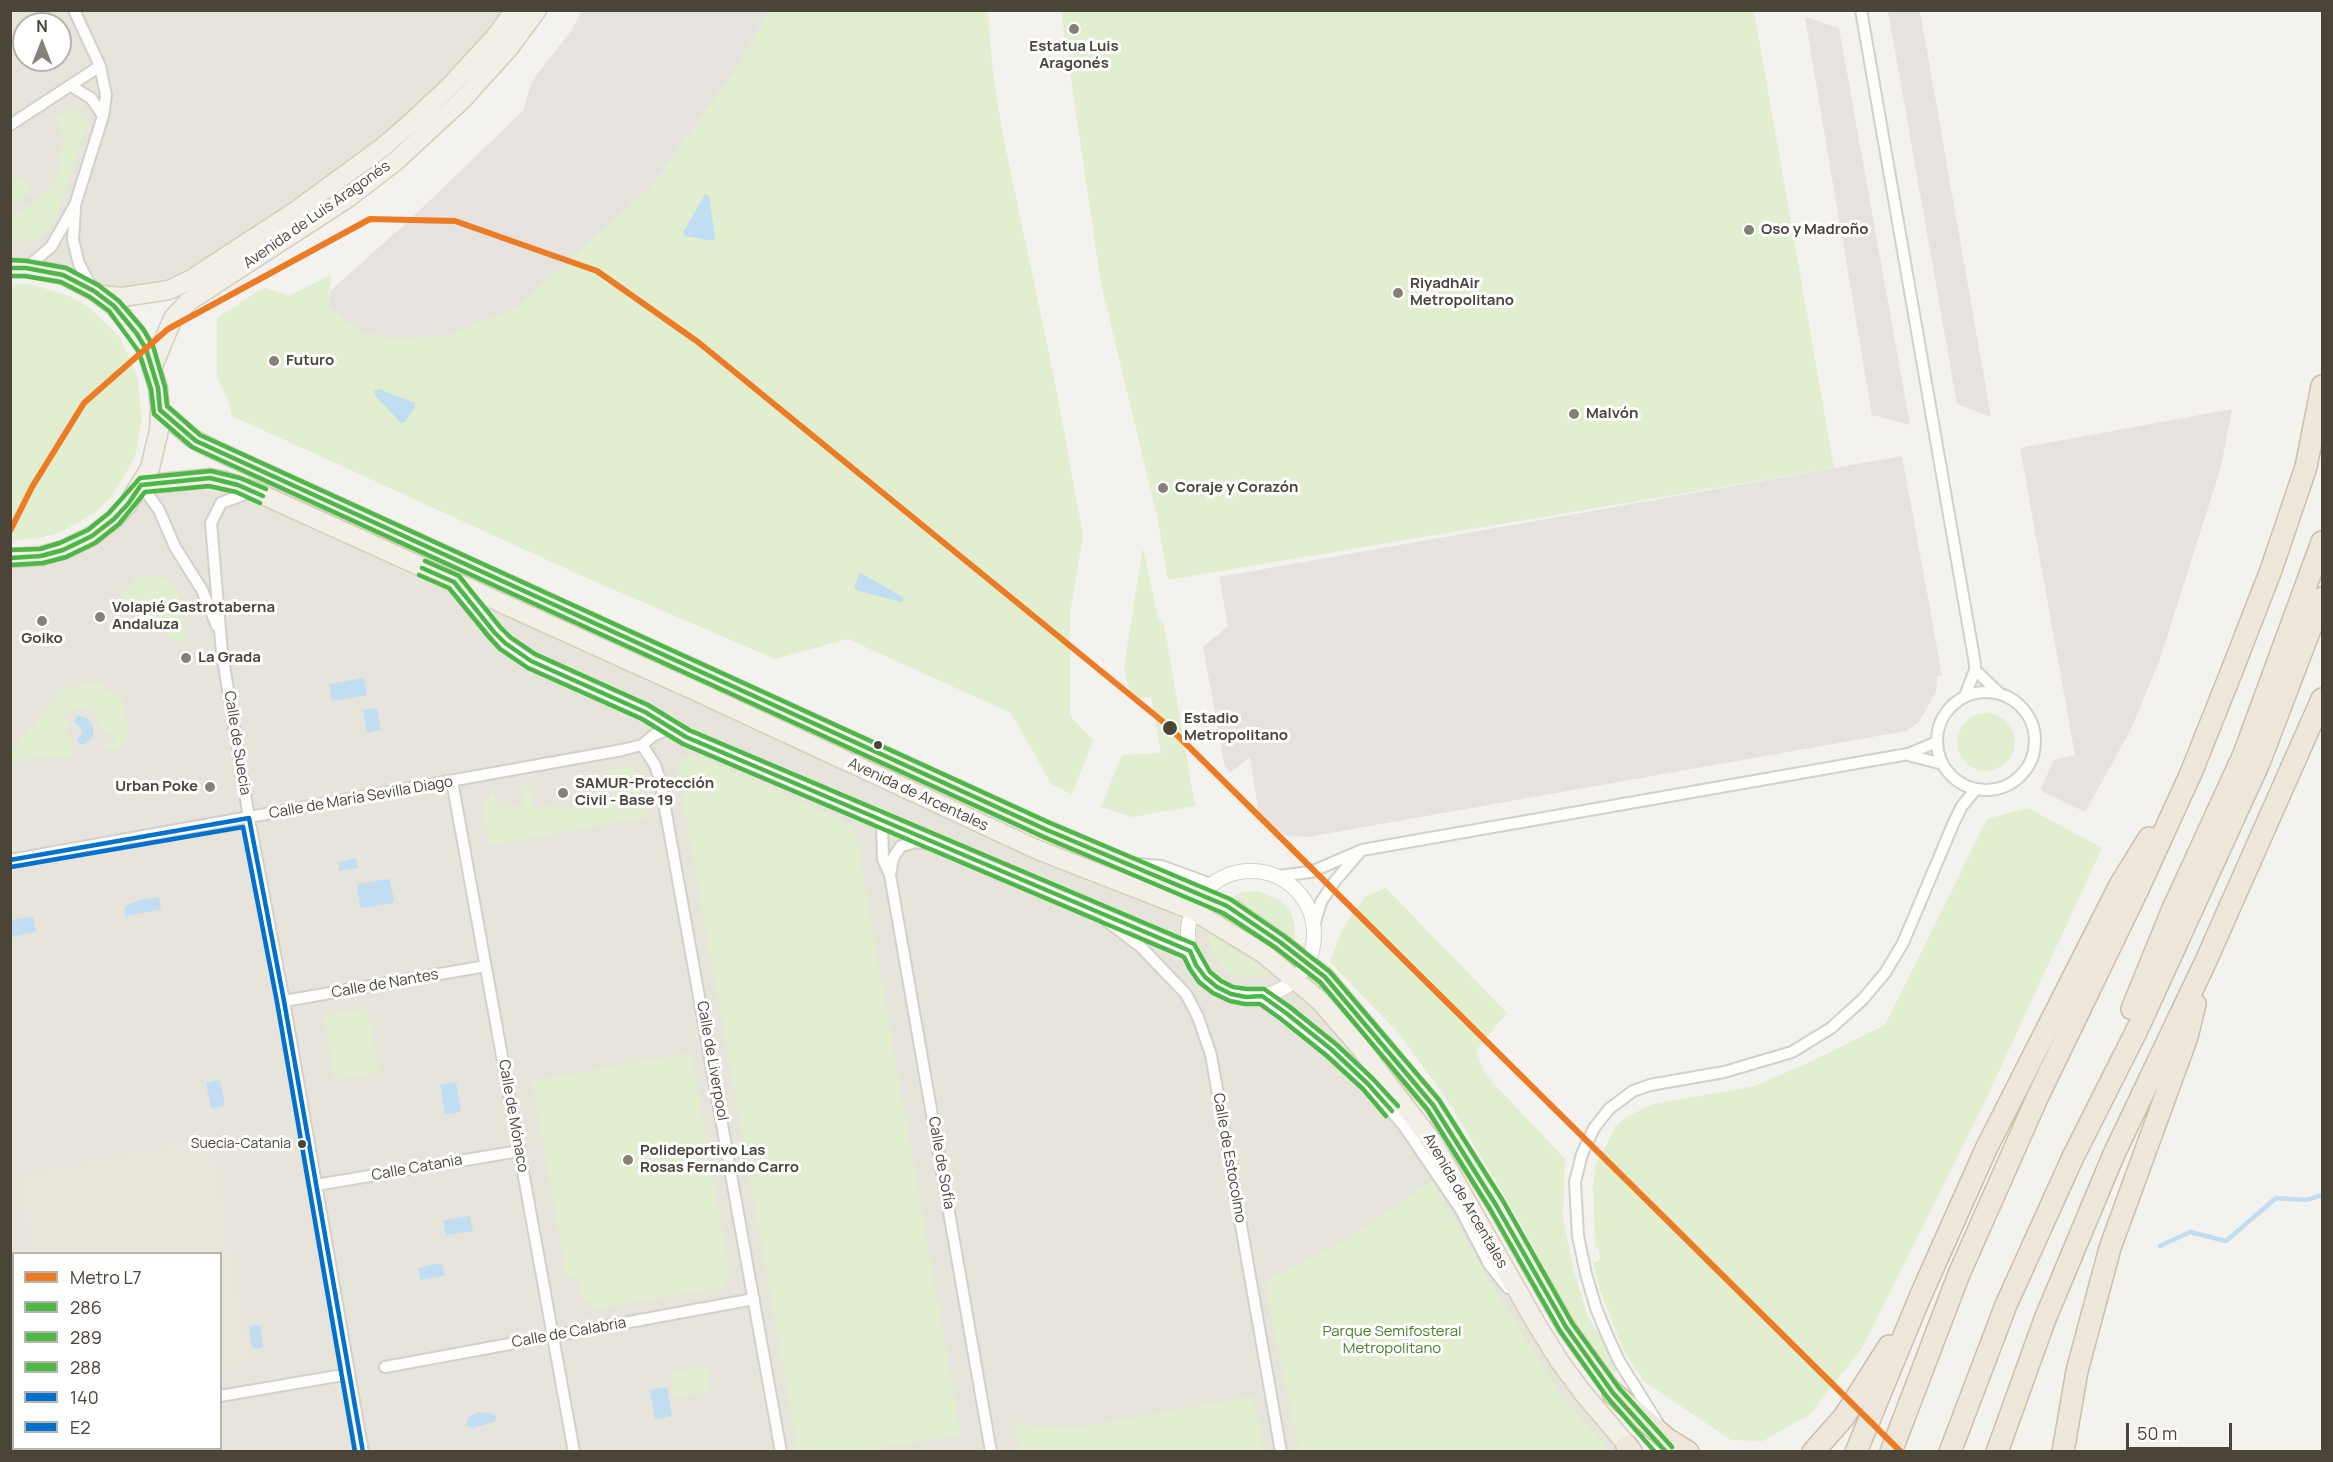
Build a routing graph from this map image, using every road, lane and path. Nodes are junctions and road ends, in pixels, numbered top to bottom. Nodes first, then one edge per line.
1 (74, 10) edge
2 (515, 10) edge
3 (537, 10) edge
4 (1861, 10) edge
5 (100, 66) junction
6 (71, 86) junction
7 (103, 116) junction
8 (10, 125) edge
9 (75, 205) junction
10 (18, 268) edge
11 (97, 293) junction
12 (153, 366) junction
13 (2322, 386) edge
14 (160, 410) junction
15 (141, 485) junction
16 (254, 491) junction
17 (2322, 542) edge
18 (10, 558) edge
19 (454, 582) junction
20 (2322, 598) edge
21 (221, 638) junction
22 (1976, 670) junction
23 (1999, 694) junction
24 (1965, 696) junction
25 (2322, 699) edge
26 (645, 712) junction
27 (670, 729) junction
28 (1937, 742) junction
29 (642, 746) junction
30 (1908, 754) junction
31 (1942, 764) junction
32 (2190, 773) junction
33 (452, 781) junction
34 (1976, 789) junction
35 (876, 816) junction
36 (249, 818) junction
37 (946, 847) junction
38 (1362, 850) junction
39 (10, 860) edge
40 (890, 876) junction
41 (1278, 876) junction
42 (1201, 897) junction
43 (1092, 910) junction
44 (1314, 926) junction
45 (1190, 951) junction
46 (2205, 963) junction
47 (1307, 964) junction
48 (486, 966) junction
49 (1295, 979) junction
50 (1262, 996) junction
51 (284, 1001) junction
52 (519, 1151) junction
53 (2073, 1157) junction
54 (315, 1185) junction
55 (1920, 1297) junction
56 (754, 1299) junction
57 (1537, 1325) junction
58 (553, 1336) junction
59 (385, 1367) dead end
60 (349, 1374) junction
61 (1613, 1393) joint
62 (222, 1396) edge
63 (1666, 1445) edge
64 (1630, 1450) edge
65 (363, 1452) edge
66 (574, 1452) edge
67 (781, 1452) edge
68 (991, 1452) edge
69 (1281, 1452) edge
70 (1688, 1452) edge
71 (1812, 1452) edge
72 (1856, 1452) edge
73 (1891, 1452) edge
74 (1950, 1452) edge
75 (1997, 1452) edge
76 (2063, 1452) edge

1 - 5 street
2 - 11 main road, Avenida de Luis Aragonés
3 - 12 main road, Avenida de Luis Aragonés
4 - 22 street
5 - 6 street
5 - 7 street
6 - 7 street
6 - 8 street
7 - 9 street
9 - 10 street
9 - 11 street
10 - 11 main road
11 - 12 main road
12 - 14 main road
13 - 32 highway
14 - 15 main road
14 - 42 main road, Avenida de Arcentales
15 - 16 main road, Avenida de Arcentales
15 - 18 main road
15 - 21 street, Calle de Suecia
16 - 19 main road, Avenida de Arcentales
16 - 21 street, Calle de Suecia
17 - 53 highway
19 - 26 street, Calle de Estocolmo
19 - 42 main road, Avenida de Arcentales
20 - 53 highway
21 - 36 street, Calle de Suecia
22 - 23 street
22 - 24 street
23 - 24 street
23 - 34 street
24 - 28 street
25 - 46 highway
26 - 27 street, Calle de Estocolmo
26 - 29 street
27 - 29 street, Calle de María Sevilla Diago
27 - 35 street, Calle de Estocolmo
28 - 30 street
28 - 31 street
29 - 33 street, Calle de María Sevilla Diago
29 - 56 street, Calle de Liverpool
30 - 31 street
30 - 38 street
31 - 34 street
32 - 55 highway
32 - 73 highway
33 - 36 street, Calle de María Sevilla Diago
33 - 48 street, Calle de Mónaco
34 - 63 street
35 - 37 street, Calle de Estocolmo
35 - 40 street, Calle de Sofía
36 - 39 street, Calle de María Sevilla Diago
36 - 51 street, Calle de Suecia
37 - 40 street, Calle de Sofía
37 - 43 street, Calle de Estocolmo
38 - 41 street
38 - 44 street
40 - 68 street, Calle de Sofía
41 - 42 street
41 - 44 street
42 - 45 street
42 - 47 main road, Avenida de Arcentales
42 - 49 main road, Avenida de Arcentales
43 - 45 street, Calle de Estocolmo
43 - 69 street, Calle de Estocolmo
44 - 47 street
45 - 50 street
46 - 75 highway
46 - 76 highway
47 - 49 street
47 - 61 main road, Avenida de Arcentales
48 - 51 street, Calle de Nantes
48 - 52 street, Calle de Mónaco
49 - 50 street
49 - 57 main road, Avenida de Arcentales
50 - 57 street, Avenida de Arcentales
51 - 54 street, Calle de Suecia
52 - 54 street, Calle Catania
52 - 58 street, Calle de Mónaco
53 - 74 highway
54 - 60 street, Calle de Suecia
55 - 71 highway
55 - 72 highway
56 - 58 street, Calle de Calabria
56 - 67 street, Calle de Liverpool
57 - 64 main road, Avenida de Arcentales
58 - 59 street, Calle de Calabria
58 - 66 street, Calle de Mónaco
60 - 62 street
60 - 65 street, Calle de Suecia
61 - 63 highway
63 - 70 highway

